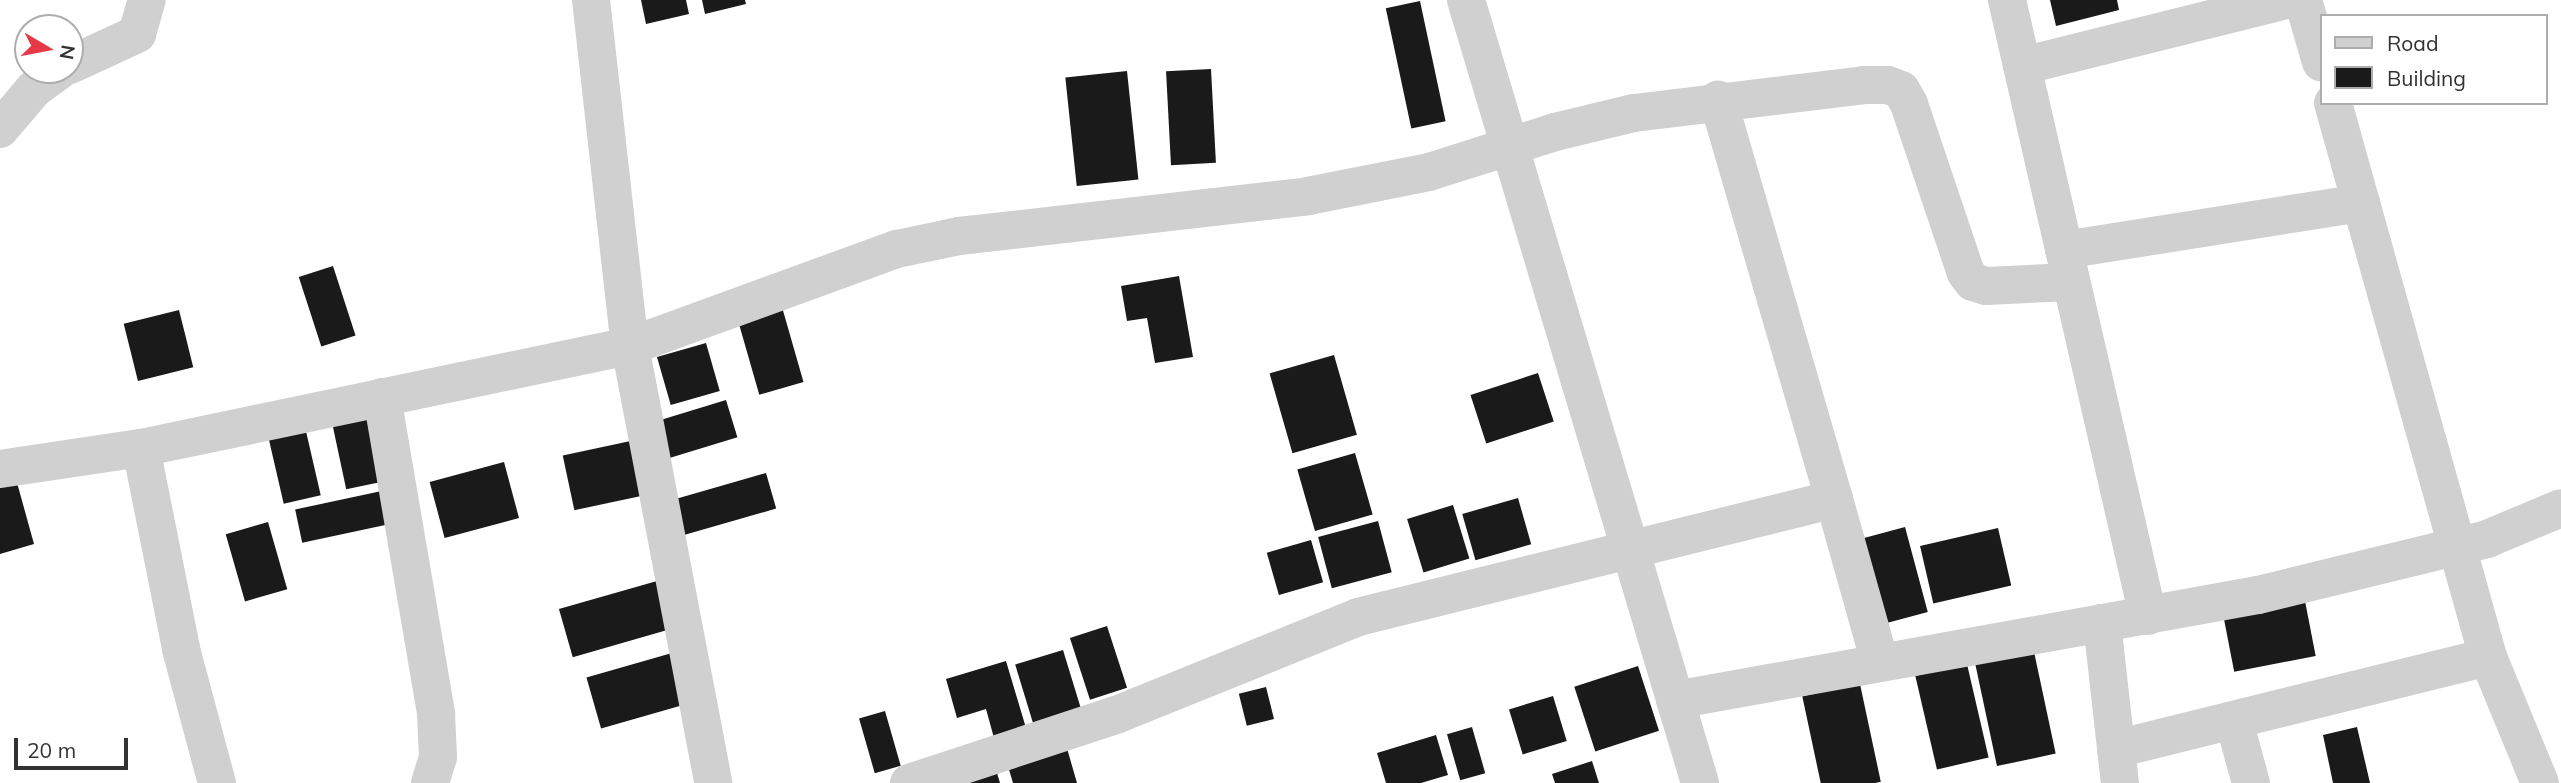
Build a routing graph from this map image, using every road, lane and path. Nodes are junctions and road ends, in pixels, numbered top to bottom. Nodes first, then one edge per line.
1 (147, 0) edge
2 (591, 0) edge
3 (1466, 0) edge
4 (2007, 0) edge
5 (2286, 0) edge
6 (2303, 0) edge
7 (2225, 8) edge
8 (84, 59) edge
9 (2320, 59) edge
10 (2022, 66) junction
11 (41, 84) edge
12 (1718, 100) junction
13 (2334, 105) edge
14 (0, 129) edge
15 (1511, 145) junction
16 (2361, 203) junction
17 (2068, 266) junction
18 (630, 346) junction
19 (382, 397) junction
20 (141, 447) junction
21 (1, 462) edge
22 (1834, 499) junction
23 (2561, 508) edge
24 (1629, 547) junction
25 (2458, 547) junction
26 (2148, 615) junction
27 (2102, 623) junction
28 (2488, 657) junction
29 (1880, 663) junction
30 (1675, 700) junction
31 (2234, 721) junction
32 (2118, 766) edge
33 (217, 783) edge
34 (430, 783) edge
35 (713, 783) edge
36 (909, 783) edge
37 (1700, 783) edge
38 (2251, 783) edge
39 (2540, 783) edge

1 - 8 street
2 - 18 street
3 - 15 street
4 - 10 street
5 - 7 street
6 - 9 street
7 - 10 street
10 - 17 street
11 - 14 street
12 - 15 street
12 - 17 street
12 - 22 street
13 - 16 street
15 - 18 street
15 - 24 street
16 - 17 street
16 - 25 street
17 - 26 street
18 - 19 street
18 - 35 street
19 - 20 street
19 - 34 street
20 - 21 street
20 - 33 street
22 - 24 street
22 - 29 street
23 - 25 street
24 - 30 street
24 - 36 street
25 - 26 street
25 - 28 street
26 - 27 street
27 - 29 street
27 - 32 street
28 - 31 street
28 - 39 street
29 - 30 street
30 - 37 street
31 - 32 street
31 - 38 street

